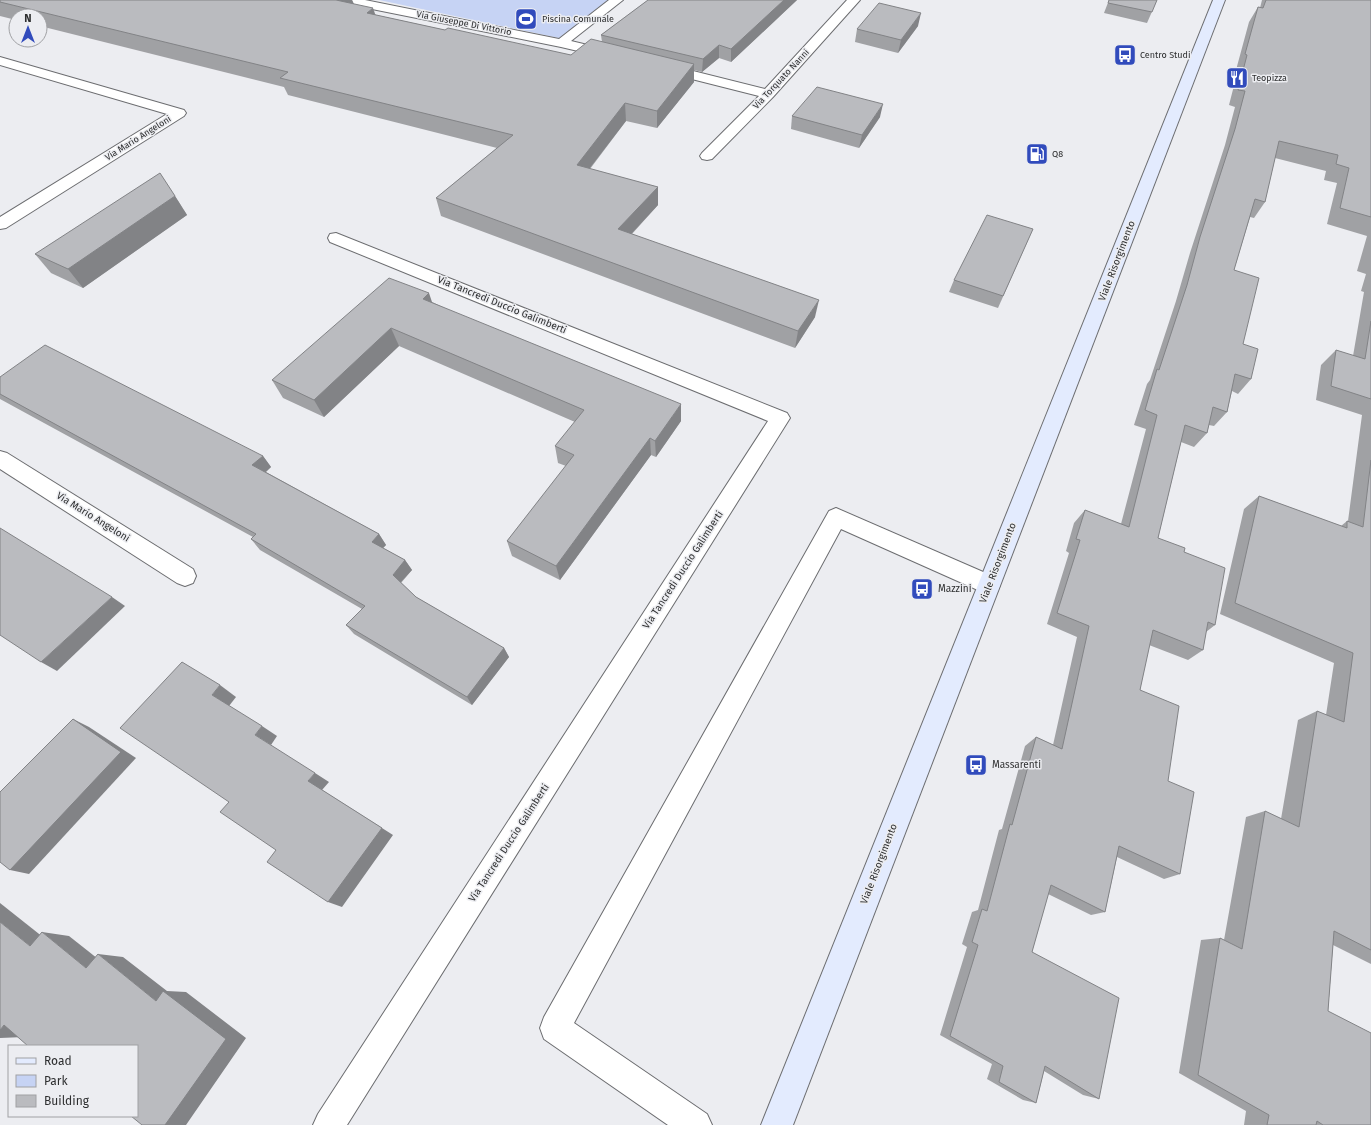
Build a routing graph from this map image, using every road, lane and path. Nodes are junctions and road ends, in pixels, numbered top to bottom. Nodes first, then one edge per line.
1 (347, 0) edge
2 (617, 0) edge
3 (854, 0) edge
4 (1219, 0) edge
5 (561, 43) junction
6 (622, 58) edge
7 (0, 61) edge
8 (653, 65) edge
9 (768, 94) junction
10 (707, 156) dead end
11 (0, 224) edge
12 (336, 238) dead end
13 (0, 459) edge
14 (185, 576) dead end
15 (989, 585) junction
16 (329, 1125) edge
17 (696, 1125) edge
18 (777, 1125) edge

1 - 5 street, Via Giuseppe Di Vittorio
2 - 5 street
3 - 9 street, Via Torquato Nanni
4 - 15 street, Viale Risorgimento
5 - 6 street, Via Giuseppe Di Vittorio
7 - 11 street, Via Mario Angeloni
8 - 9 street
9 - 10 street, Via Torquato Nanni
12 - 16 street, Via Tancredi Duccio Galimberti
13 - 14 street, Via Mario Angeloni
15 - 17 street
15 - 18 street, Viale Risorgimento

